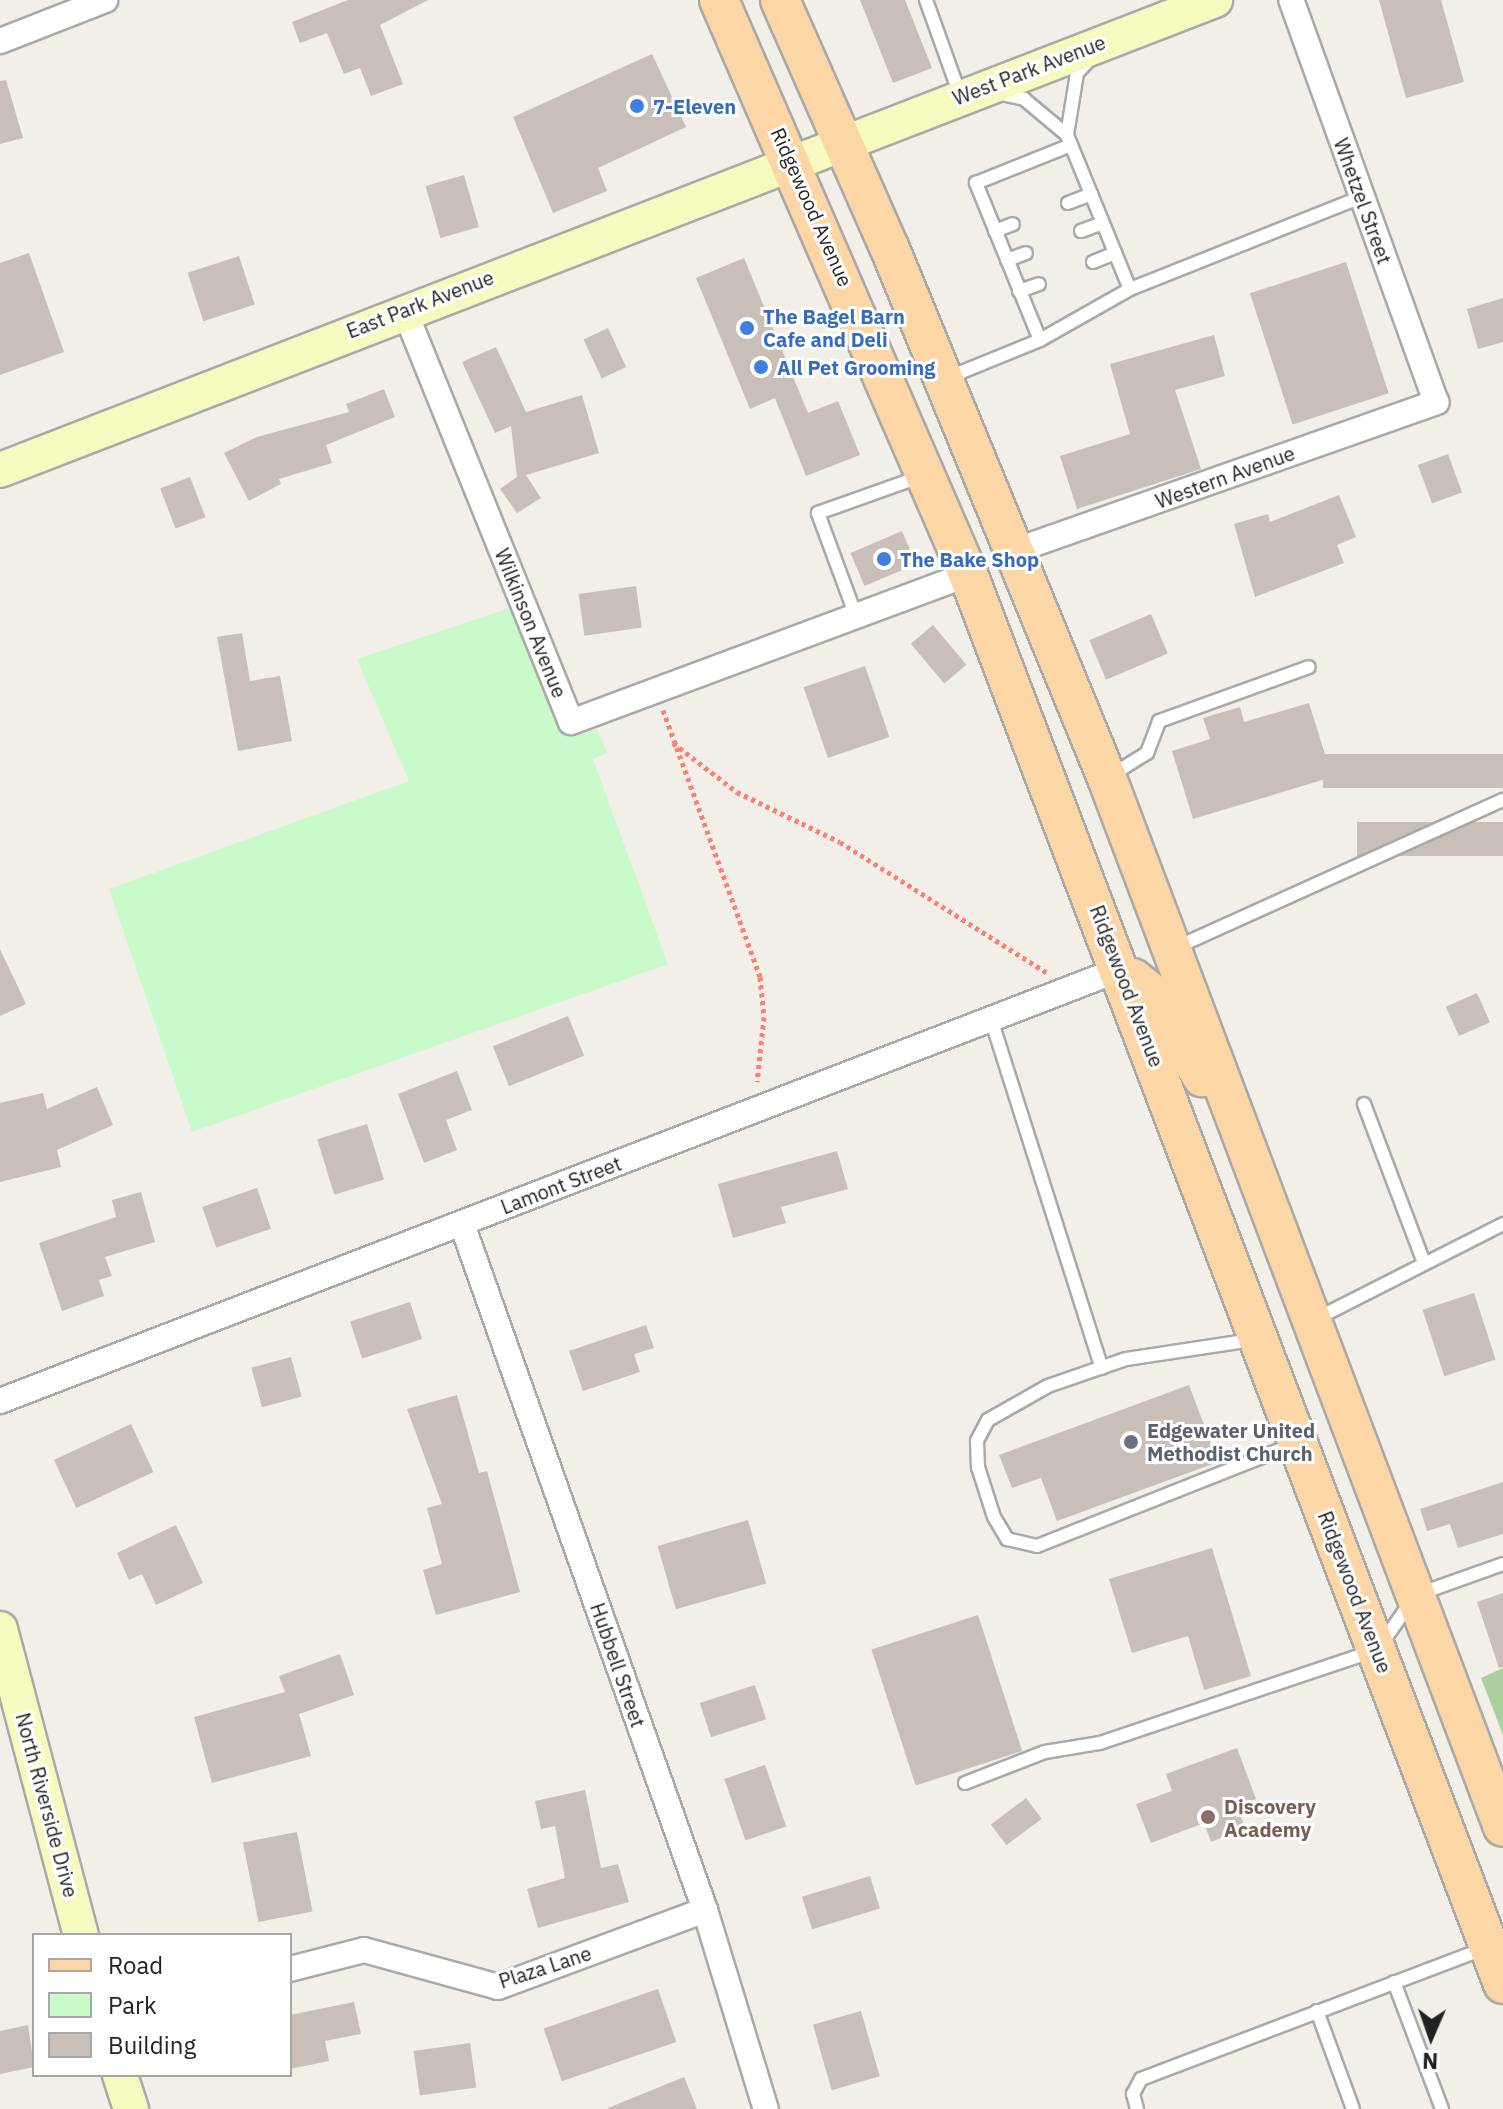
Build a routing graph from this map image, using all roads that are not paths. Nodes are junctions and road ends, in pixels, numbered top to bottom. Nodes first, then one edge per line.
1 (105, 0) edge
2 (719, 0) edge
3 (780, 0) edge
4 (926, 0) edge
5 (1215, 0) edge
6 (1291, 0) edge
7 (0, 41) edge
8 (1107, 41) junction
9 (960, 96) junction
10 (1069, 140) junction
11 (842, 141) junction
12 (792, 160) junction
13 (1091, 194) junction
14 (1361, 197) junction
15 (1068, 203) dead end
16 (1103, 223) junction
17 (1013, 224) dead end
18 (995, 231) junction
19 (1081, 231) dead end
20 (1026, 253) dead end
21 (1115, 253) junction
22 (1007, 260) junction
23 (1093, 262) dead end
24 (1039, 284) dead end
25 (1130, 289) junction
26 (1019, 291) junction
27 (404, 309) junction
28 (1040, 340) junction
29 (944, 379) junction
30 (1436, 402) joint
31 (0, 470) edge
32 (926, 474) junction
33 (1014, 551) junction
34 (968, 574) junction
35 (856, 616) junction
36 (1309, 667) dead end
37 (1107, 778) junction
38 (1503, 800) edge
39 (1174, 949) junction
40 (1121, 969) junction
41 (991, 1019) junction
42 (1364, 1104) dead end
43 (1241, 1128) junction
44 (462, 1224) junction
45 (1503, 1224) edge
46 (1424, 1263) junction
47 (1313, 1320) junction
48 (1259, 1337) junction
49 (1102, 1368) junction
50 (0, 1401) edge
51 (1299, 1442) junction
52 (1503, 1564) edge
53 (1416, 1595) junction
54 (0, 1629) edge
55 (1377, 1650) junction
56 (965, 1783) dead end
57 (1503, 1827) edge
58 (705, 1910) junction
59 (80, 1933) edge
60 (1489, 1946) junction
61 (292, 1968) edge
62 (1394, 1982) junction
63 (1503, 1984) edge
64 (1317, 2011) junction
65 (121, 2077) edge
66 (131, 2109) edge
67 (766, 2109) edge
68 (1137, 2109) edge
69 (1353, 2109) edge
70 (1442, 2109) edge

1 - 7 street
2 - 12 main road, Ridgewood Avenue
3 - 11 main road
4 - 9 lane
5 - 8 street, West Park Avenue
6 - 14 street, Whetzel Street
8 - 9 street, West Park Avenue
8 - 10 lane
9 - 10 lane
9 - 11 street, West Park Avenue
10 - 13 lane
10 - 18 lane
11 - 12 street, East Park Avenue
11 - 29 main road
12 - 27 street, East Park Avenue
12 - 32 main road, Ridgewood Avenue
13 - 15 lane
13 - 16 lane
14 - 25 lane
14 - 30 street, Whetzel Street
16 - 19 lane
16 - 21 lane
17 - 18 lane
18 - 22 lane
20 - 22 lane
21 - 23 lane
21 - 25 lane
22 - 26 lane
24 - 26 lane
25 - 28 lane
26 - 28 lane
27 - 31 street, East Park Avenue
27 - 35 street, Wilkinson Avenue
28 - 29 lane
29 - 33 main road
30 - 33 street, Western Avenue
32 - 34 main road, Ridgewood Avenue
32 - 35 lane
33 - 37 main road
34 - 35 street, Wilkinson Avenue
34 - 40 main road, Ridgewood Avenue
36 - 37 lane
37 - 39 main road
38 - 39 lane
39 - 43 main road
40 - 41 street, Lamont Street
40 - 43 main road
40 - 48 main road, Ridgewood Avenue
41 - 44 street, Lamont Street
41 - 49 lane
42 - 46 lane
43 - 47 main road
44 - 50 street, Lamont Street
44 - 58 street, Hubbell Street
45 - 46 lane
46 - 47 lane
47 - 53 main road
48 - 49 lane
48 - 51 main road, Ridgewood Avenue
49 - 51 lane
51 - 55 main road, Ridgewood Avenue
52 - 53 lane
53 - 55 lane
53 - 57 main road
54 - 59 street, North Riverside Drive
55 - 56 lane
55 - 60 main road, Ridgewood Avenue
58 - 61 street, Plaza Lane
58 - 67 street, Hubbell Street
60 - 62 lane
60 - 63 main road, Ridgewood Avenue
62 - 64 lane
62 - 70 lane
64 - 68 lane
64 - 69 lane
65 - 66 street

